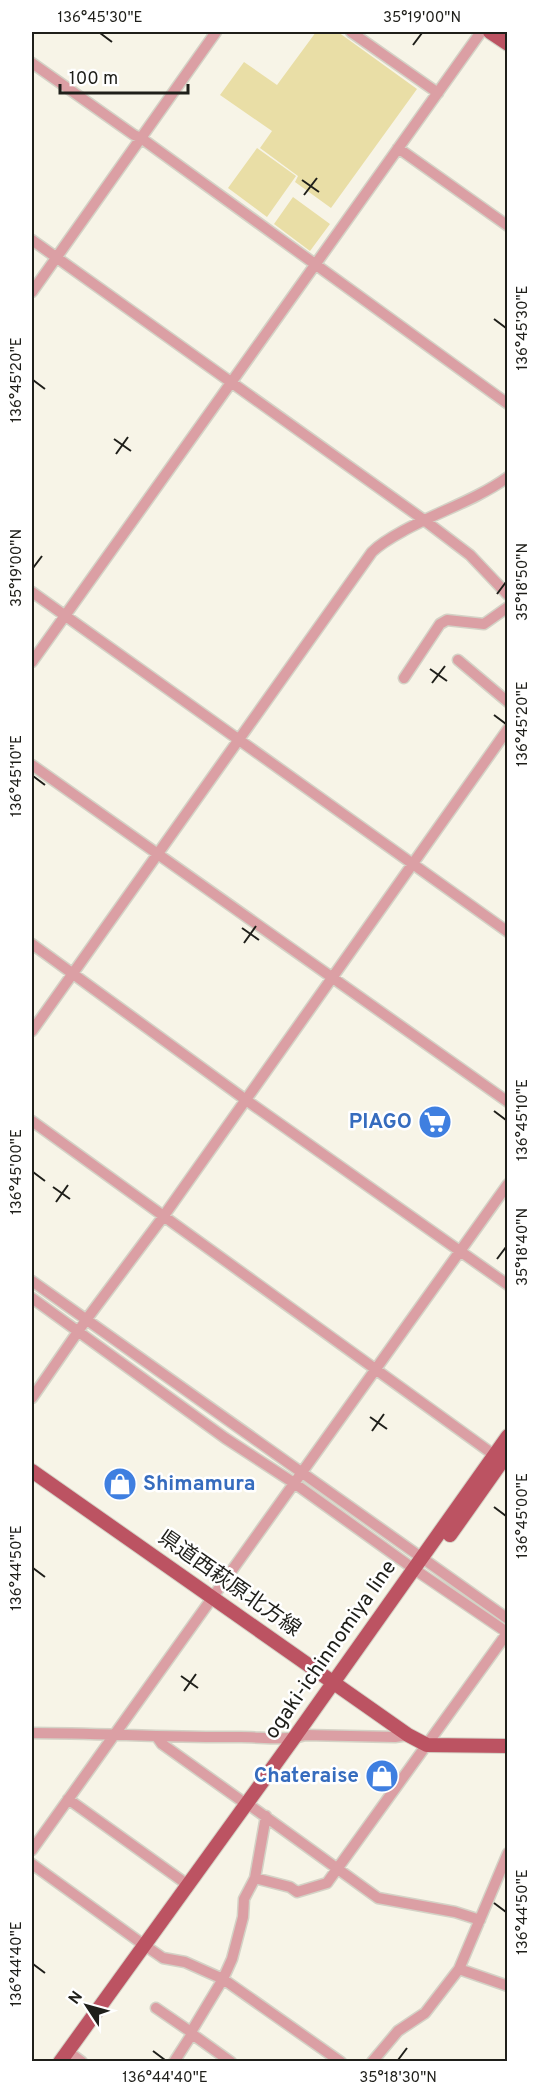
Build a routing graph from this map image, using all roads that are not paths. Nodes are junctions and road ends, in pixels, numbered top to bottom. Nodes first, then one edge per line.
1 (216, 32) edge
2 (351, 32) edge
3 (481, 32) edge
4 (490, 32) edge
5 (507, 44) edge
6 (32, 63) edge
7 (438, 93) junction
8 (141, 138) junction
9 (398, 148) junction
10 (507, 226) edge
11 (32, 240) edge
12 (56, 257) junction
13 (316, 264) junction
14 (32, 292) edge
15 (231, 382) junction
16 (507, 404) edge
17 (507, 477) edge
18 (424, 520) junction
19 (32, 592) edge
20 (507, 595) edge
21 (507, 607) edge
22 (65, 615) junction
23 (458, 660) dead end
24 (32, 662) edge
25 (404, 678) dead end
26 (507, 702) edge
27 (507, 729) edge
28 (238, 740) junction
29 (32, 765) edge
30 (157, 855) junction
31 (413, 863) junction
32 (507, 932) edge
33 (32, 944) edge
34 (72, 974) junction
35 (331, 978) junction
36 (32, 1031) edge
37 (246, 1100) junction
38 (507, 1102) edge
39 (32, 1121) edge
40 (507, 1184) edge
41 (163, 1217) junction
42 (460, 1251) junction
43 (32, 1281) edge
44 (507, 1285) edge
45 (32, 1298) edge
46 (86, 1320) junction
47 (78, 1332) junction
48 (376, 1369) junction
49 (32, 1398) edge
50 (507, 1436) edge
51 (502, 1459) edge
52 (32, 1472) edge
53 (301, 1473) junction
54 (294, 1483) junction
55 (422, 1567) junction
56 (212, 1598) junction
57 (507, 1619) edge
58 (507, 1633) edge
59 (337, 1684) junction
60 (32, 1733) edge
61 (115, 1735) junction
62 (408, 1735) junction
63 (157, 1737) junction
64 (300, 1737) junction
65 (427, 1745) junction
66 (507, 1746) edge
67 (68, 1799) junction
68 (249, 1805) junction
69 (266, 1816) junction
70 (32, 1850) edge
71 (507, 1853) edge
72 (32, 1864) edge
73 (338, 1868) junction
74 (255, 1878) junction
75 (188, 1885) junction
76 (480, 1920) junction
77 (147, 1947) junction
78 (459, 1969) junction
79 (223, 1979) junction
80 (507, 1986) edge
81 (156, 2008) dead end
82 (192, 2033) junction
83 (76, 2060) edge
84 (376, 2060) edge
85 (60, 2061) edge
86 (174, 2061) edge
87 (231, 2061) edge
88 (341, 2061) edge

1 - 8 street
2 - 7 street
3 - 7 street
4 - 5 main road
6 - 8 street
7 - 9 street
8 - 12 street
8 - 13 street
9 - 10 street
9 - 13 street
11 - 12 street
12 - 14 street
12 - 15 street
13 - 15 street
13 - 16 street
15 - 18 street
15 - 22 street
17 - 18 street
18 - 20 street
18 - 28 street
19 - 22 street
21 - 25 street
22 - 24 street
22 - 28 street
23 - 26 street
27 - 31 street
28 - 30 street
28 - 31 street
29 - 30 street
30 - 34 street
30 - 35 street
31 - 32 street
31 - 35 street
33 - 34 street
34 - 36 street
34 - 37 street
35 - 37 street
35 - 38 street
37 - 41 street
37 - 42 street
39 - 41 street
40 - 42 street
41 - 46 street
41 - 48 street
42 - 44 street
42 - 48 street
43 - 46 street
45 - 47 street
46 - 47 street
46 - 53 street
47 - 49 street
47 - 54 street
48 - 51 street
48 - 53 street
50 - 51 main road, ogaki-ichinnomiya line
51 - 55 main road, ogaki-ichinnomiya line
52 - 56 main road, 県道西萩原北方線
53 - 54 street
53 - 55 street
54 - 55 street
54 - 56 street
55 - 57 street
55 - 58 street
55 - 59 main road, ogaki-ichinnomiya line
56 - 59 main road, 県道西萩原北方線
56 - 61 street
58 - 65 street
59 - 62 main road, 県道西萩原北方線
59 - 64 main road, ogaki-ichinnomiya line
60 - 61 street
61 - 63 street
61 - 67 street
62 - 64 street
62 - 65 main road, 県道西萩原北方線
63 - 64 street
63 - 68 street
64 - 68 main road, ogaki-ichinnomiya line
65 - 66 main road, 県道西萩原北方線
65 - 73 street
67 - 70 street
67 - 75 street
68 - 69 street
68 - 75 main road, ogaki-ichinnomiya line
68 - 77 main road, ogaki-ichinnomiya line
69 - 73 street
69 - 74 street
71 - 76 street
72 - 77 street
73 - 74 street
73 - 76 street
74 - 79 street
75 - 77 main road, ogaki-ichinnomiya line
76 - 78 street
77 - 79 street
77 - 83 main road, ogaki-ichinnomiya line
77 - 85 main road, ogaki-ichinnomiya line
78 - 80 street
78 - 84 street
79 - 82 street
79 - 88 street
81 - 82 street
82 - 86 street
82 - 87 street

